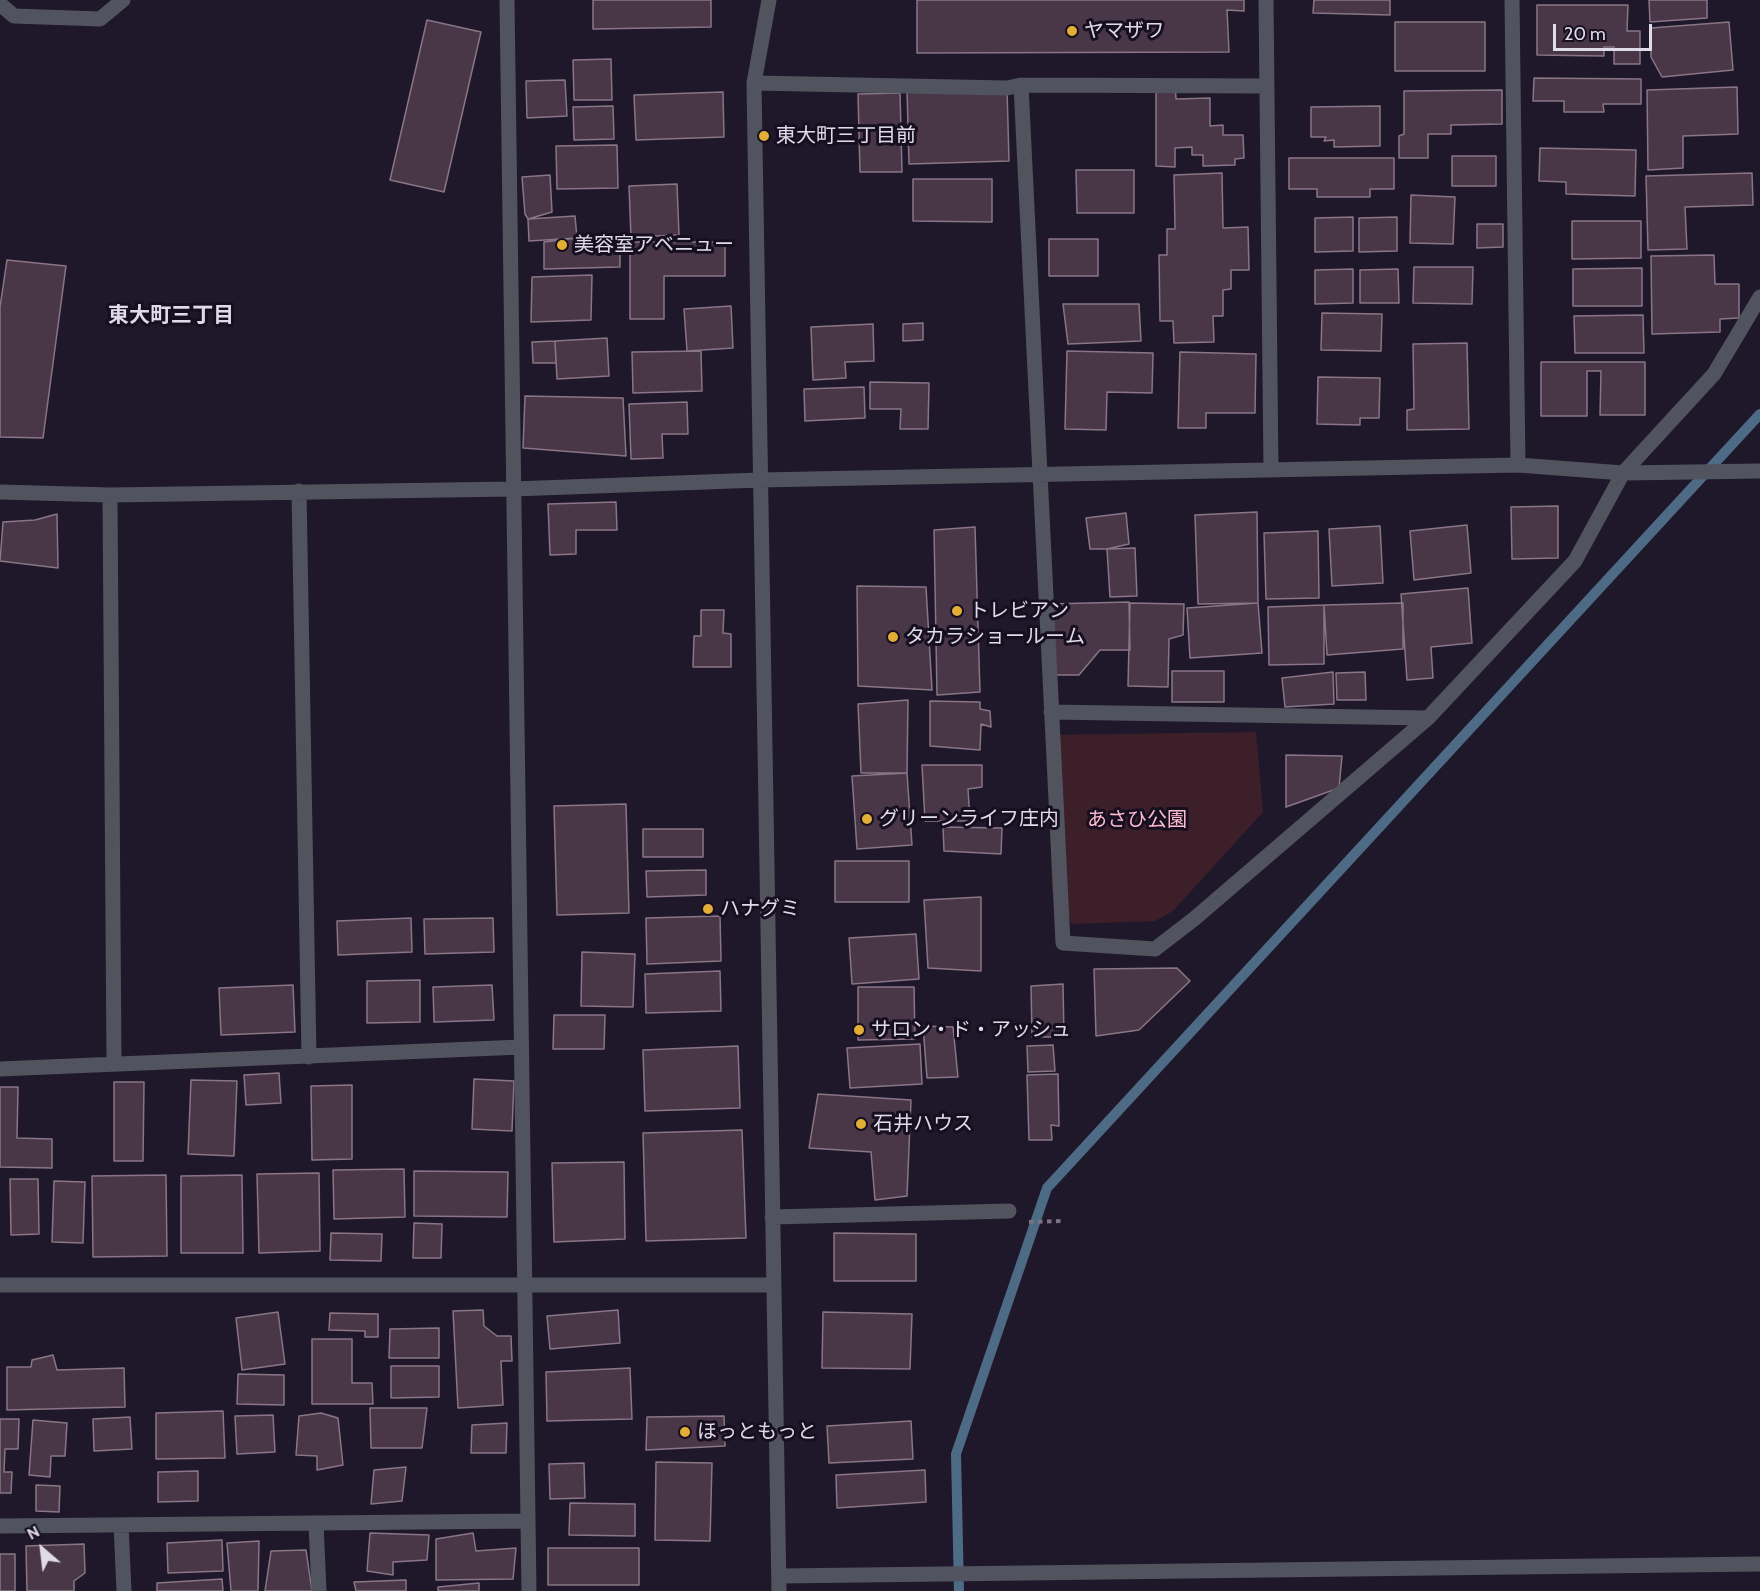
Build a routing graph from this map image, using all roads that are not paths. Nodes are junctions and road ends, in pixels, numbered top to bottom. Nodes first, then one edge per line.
1 (123, 0) edge
2 (507, 0) edge
3 (769, 0) edge
4 (1266, 0) edge
5 (1512, 0) edge
6 (0, 4) edge
7 (754, 83) junction
8 (1021, 85) junction
9 (1266, 86) junction
10 (1760, 297) edge
11 (1518, 465) junction
12 (1271, 470) junction
13 (1760, 471) edge
14 (1623, 473) junction
15 (1039, 474) junction
16 (760, 480) junction
17 (513, 489) junction
18 (299, 491) junction
19 (0, 492) edge
20 (110, 495) junction
21 (1051, 712) junction
22 (1428, 718) junction
23 (521, 1047) junction
24 (309, 1056) junction
25 (114, 1063) junction
26 (0, 1069) edge
27 (1009, 1211) dead end
28 (772, 1217) junction
29 (0, 1285) edge
30 (524, 1285) junction
31 (773, 1285) junction
32 (528, 1521) junction
33 (316, 1523) junction
34 (121, 1525) junction
35 (0, 1526) edge
36 (1760, 1564) edge
37 (779, 1583) edge
38 (124, 1591) edge
39 (319, 1591) edge
40 (529, 1591) edge

1 - 6 street
2 - 17 street
3 - 7 street
4 - 9 street
5 - 11 street
7 - 8 street
7 - 16 street
8 - 9 street
8 - 15 street
9 - 12 street
10 - 14 street
11 - 12 street
11 - 14 street
12 - 15 street
13 - 14 street
14 - 22 street
15 - 16 street
15 - 21 street
16 - 17 street
16 - 28 street
17 - 18 street
17 - 23 street
18 - 20 street
18 - 24 street
19 - 20 street
20 - 25 street
21 - 22 street
21 - 22 street
23 - 24 street
23 - 30 street
24 - 25 street
25 - 26 street
27 - 28 street
28 - 31 street
29 - 30 street
30 - 31 street
30 - 32 street
31 - 37 street
32 - 33 street
32 - 40 street
33 - 34 street
33 - 39 street
34 - 35 street
34 - 38 street
36 - 37 street

